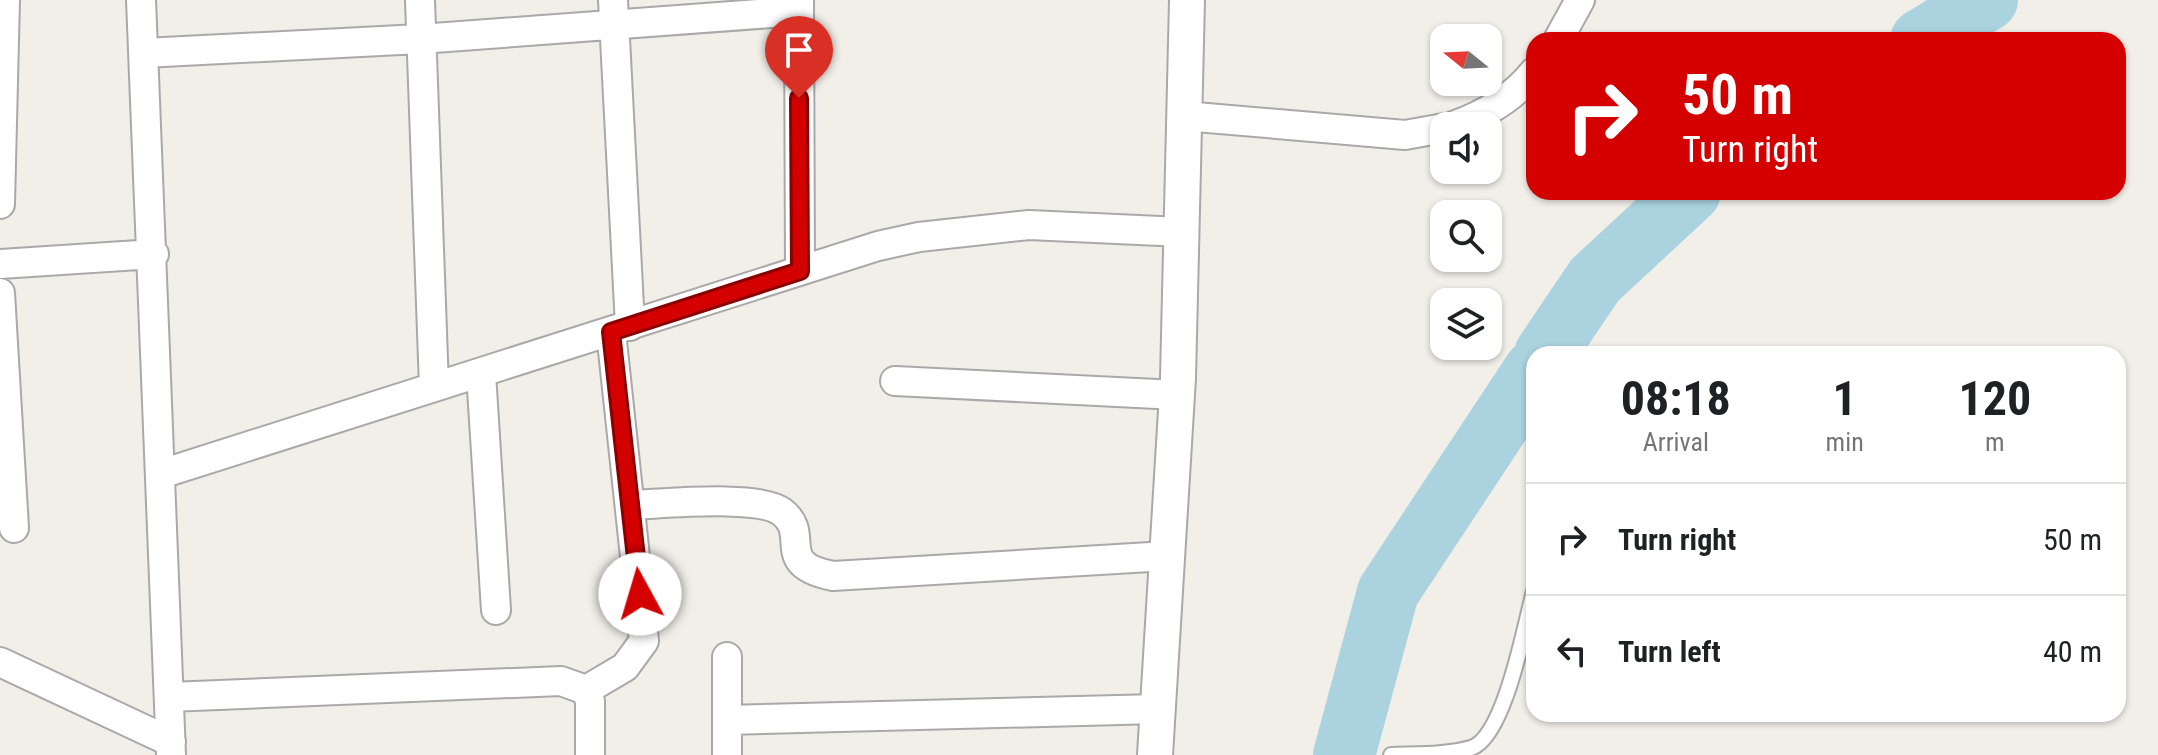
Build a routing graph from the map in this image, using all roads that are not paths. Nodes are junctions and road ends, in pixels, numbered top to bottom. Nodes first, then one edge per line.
1 (5, 0) edge
2 (141, 0) edge
3 (420, 0) edge
4 (1187, 0) edge
5 (1580, 0) edge
6 (799, 6) edge
7 (614, 12) edge
8 (1562, 32) edge
9 (420, 39) junction
10 (144, 53) junction
11 (1526, 82) edge
12 (1487, 112) edge
13 (1184, 116) junction
14 (1, 130) edge
15 (1430, 131) edge
16 (0, 204) edge
17 (1182, 232) junction
18 (154, 254) junction
19 (0, 264) edge
20 (800, 271) junction
21 (0, 293) edge
22 (621, 329) junction
23 (481, 373) junction
24 (3, 380) edge
25 (895, 381) dead end
26 (434, 387) junction
27 (1177, 395) junction
28 (161, 474) junction
29 (630, 505) junction
30 (14, 528) dead end
31 (1167, 556) junction
32 (496, 610) dead end
33 (1526, 620) edge
34 (727, 657) dead end
35 (0, 662) edge
36 (586, 690) junction
37 (169, 697) junction
38 (1158, 709) junction
39 (727, 720) junction
40 (171, 749) edge
41 (590, 755) edge
42 (727, 755) edge
43 (1155, 755) edge
44 (1391, 755) edge

1 - 14 street
2 - 10 street
3 - 9 street
4 - 13 street
5 - 8 street
6 - 7 street
6 - 20 street
7 - 9 street
7 - 22 street
9 - 10 street
9 - 26 street
10 - 18 street
11 - 12 street
13 - 15 street
13 - 17 street
14 - 16 street
17 - 20 street
17 - 27 street
18 - 19 street
18 - 28 street
20 - 22 street
21 - 24 street
22 - 23 street
22 - 29 street
23 - 26 street
23 - 32 street
24 - 30 street
25 - 27 street
26 - 28 street
27 - 31 street
28 - 37 street
29 - 31 street
29 - 36 street
31 - 38 street
33 - 44 lane
34 - 39 street
35 - 40 street
36 - 37 street
36 - 41 street
37 - 40 street
38 - 39 street
38 - 43 street
39 - 42 street

